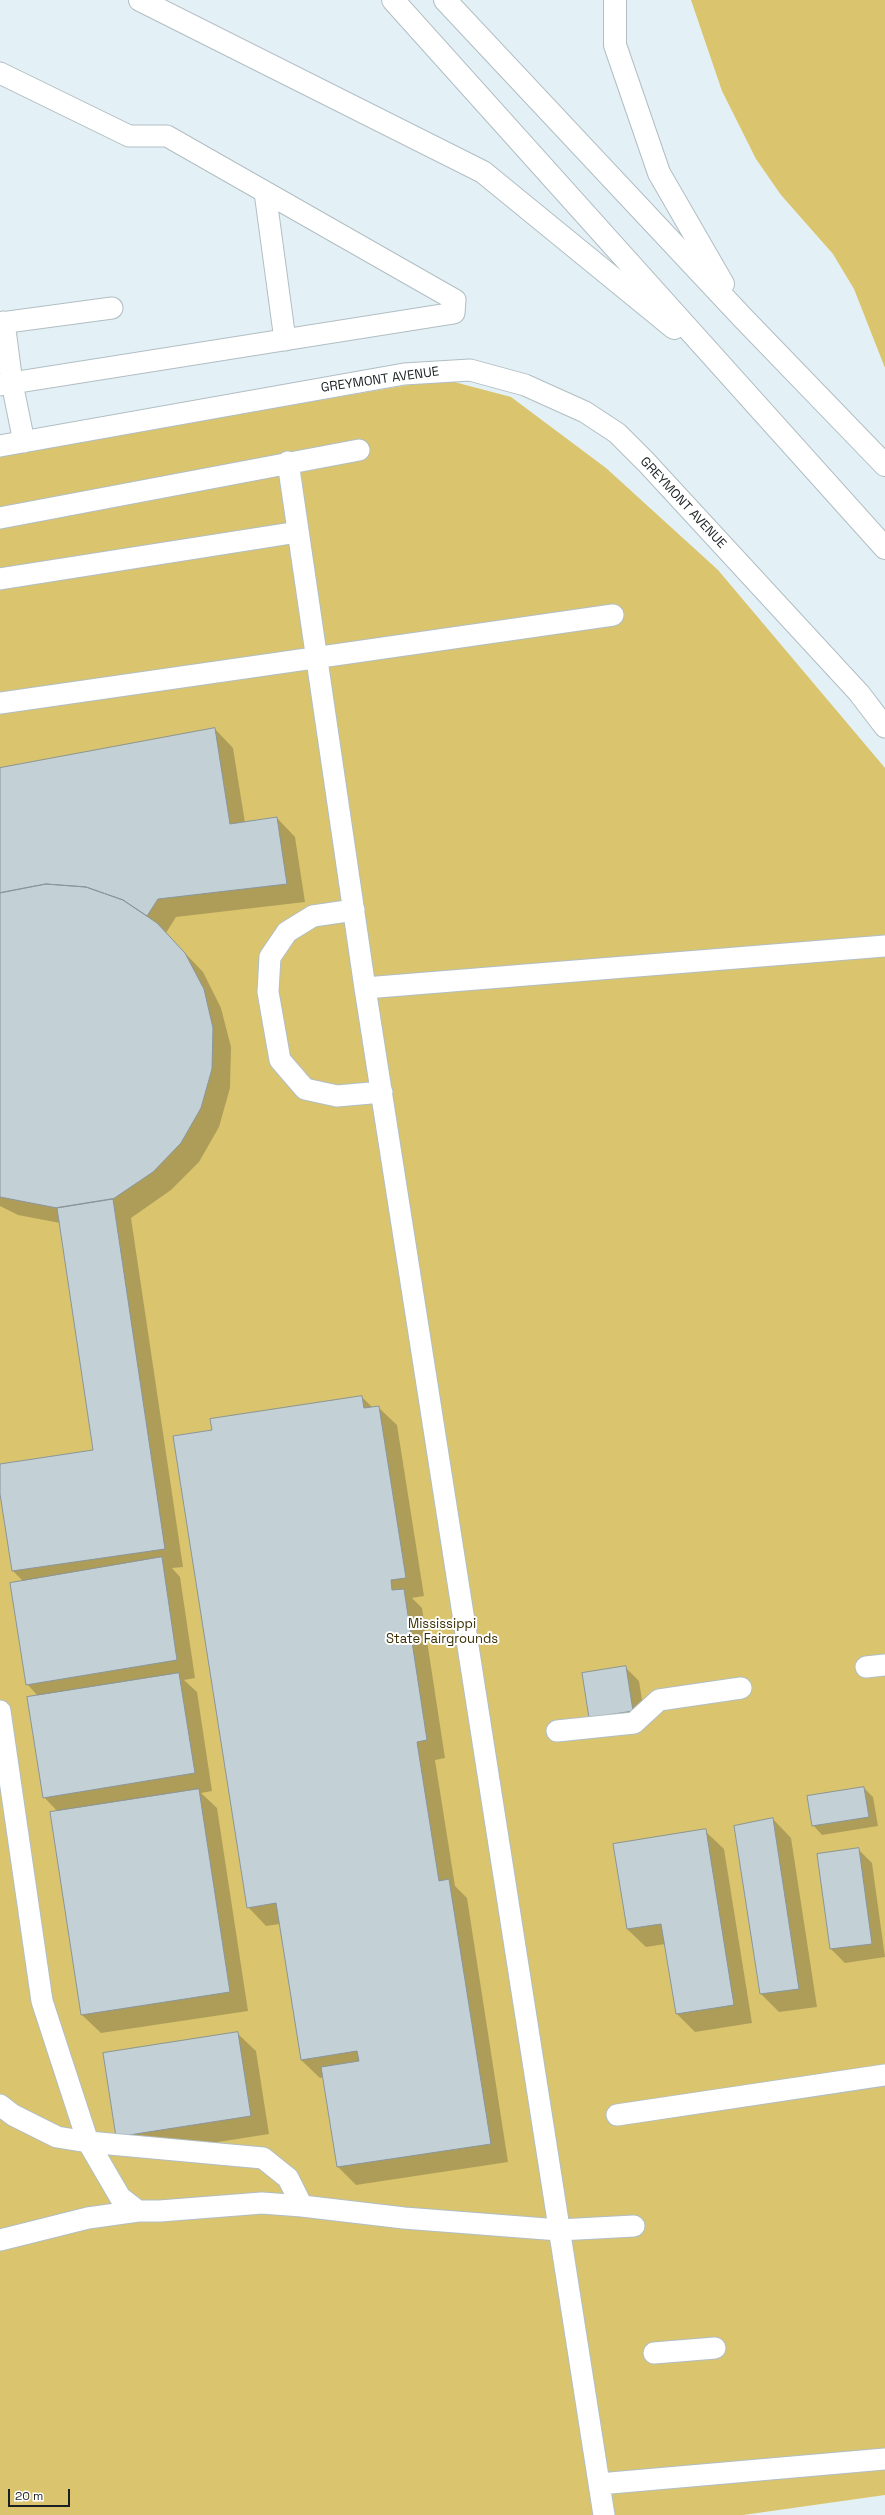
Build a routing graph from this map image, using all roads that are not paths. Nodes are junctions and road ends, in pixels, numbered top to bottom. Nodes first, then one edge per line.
1 (140, 0) edge
2 (393, 0) edge
3 (444, 0) edge
4 (615, 0) edge
5 (0, 73) edge
6 (265, 192) junction
7 (112, 308) dead end
8 (743, 318) junction
9 (2, 322) edge
10 (285, 340) junction
11 (729, 373) junction
12 (6, 384) edge
13 (24, 442) junction
14 (0, 446) edge
15 (359, 450) dead end
16 (288, 462) junction
17 (885, 465) edge
18 (0, 518) edge
19 (298, 532) junction
20 (885, 548) edge
21 (0, 579) edge
22 (613, 615) dead end
23 (317, 658) junction
24 (0, 703) edge
25 (885, 727) edge
26 (354, 910) junction
27 (885, 946) edge
28 (365, 988) junction
29 (382, 1092) junction
30 (741, 1688) dead end
31 (0, 1712) edge
32 (557, 1731) dead end
33 (8, 1817) edge
34 (885, 2075) edge
35 (0, 2105) edge
36 (617, 2115) dead end
37 (88, 2142) junction
38 (302, 2206) junction
39 (138, 2210) junction
40 (634, 2226) dead end
41 (560, 2230) junction
42 (0, 2240) edge
43 (715, 2348) dead end
44 (654, 2353) dead end
45 (885, 2459) edge
46 (599, 2484) junction
47 (604, 2515) edge

1 - 11 highway
2 - 11 highway
3 - 8 highway
4 - 8 highway
5 - 6 street
6 - 10 street
6 - 10 street
7 - 9 street
8 - 17 highway
9 - 12 street
10 - 12 street
11 - 20 highway
12 - 13 street
13 - 14 street, GREYMONT AVENUE
13 - 25 street, GREYMONT AVENUE
15 - 16 street
16 - 18 street
16 - 19 street
19 - 21 street
19 - 23 street
22 - 23 street
23 - 24 street
23 - 26 street
26 - 28 street
26 - 29 street
27 - 28 street
28 - 29 street
29 - 41 street
30 - 32 street
31 - 33 street
33 - 37 street
34 - 36 street
35 - 37 street
37 - 38 street
37 - 39 street
38 - 39 street
38 - 41 street
39 - 42 street
40 - 41 street
41 - 46 street
43 - 44 street
45 - 46 street
46 - 47 street

